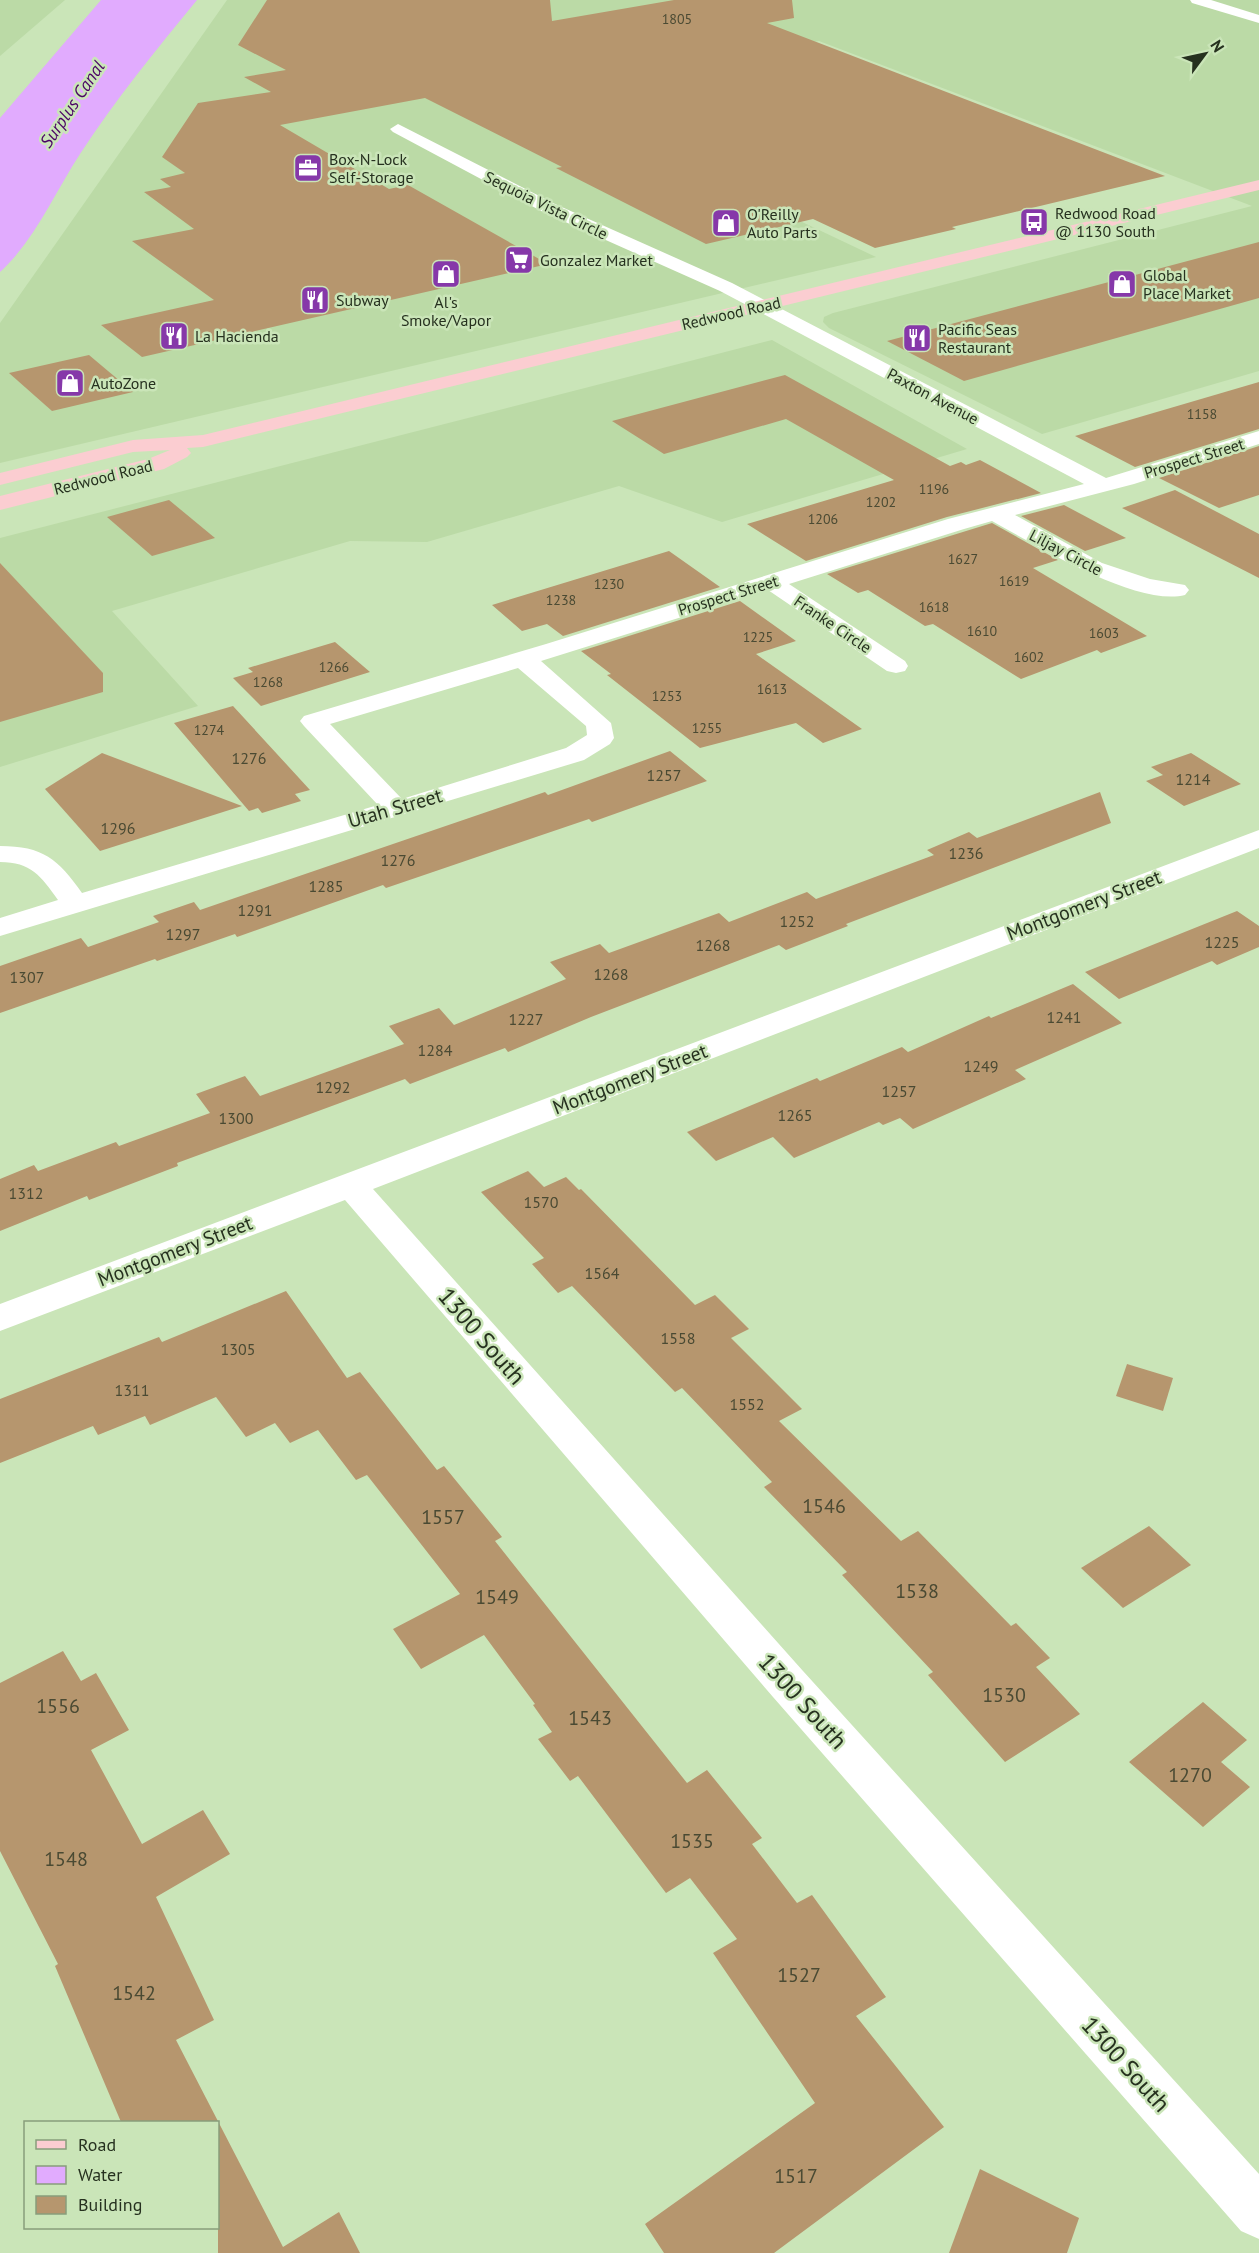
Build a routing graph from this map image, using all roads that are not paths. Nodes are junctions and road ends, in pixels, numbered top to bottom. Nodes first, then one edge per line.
1 (1197, 0) edge
2 (1259, 19) edge
3 (398, 129) dead end
4 (1259, 185) edge
5 (763, 306) junction
6 (1259, 437) edge
7 (203, 441) junction
8 (0, 479) edge
9 (1103, 485) junction
10 (0, 503) edge
11 (994, 513) junction
12 (771, 582) junction
13 (1176, 590) dead end
14 (522, 658) junction
15 (896, 666) dead end
16 (397, 809) junction
17 (1259, 838) edge
18 (0, 854) edge
19 (75, 904) junction
20 (0, 927) edge
21 (351, 1185) junction
22 (0, 1318) edge
23 (1259, 2213) edge

1 - 2 street
3 - 5 street, Sequoia Vista Circle
4 - 5 main road, Redwood Road
5 - 7 main road, Redwood Road
5 - 9 street, Paxton Avenue
6 - 9 street, Prospect Street
7 - 8 main road, Redwood Road
7 - 10 main road, Redwood Road
9 - 11 street, Prospect Street
11 - 12 street, Prospect Street
11 - 13 street, Liljay Circle
12 - 14 street, Prospect Street
12 - 15 street, Franke Circle
14 - 16 street, Utah Street
14 - 16 street, Prospect Street
16 - 19 street, Utah Street
17 - 21 street, Montgomery Street
18 - 19 street
19 - 20 street, Utah Street
21 - 22 street, Montgomery Street
21 - 23 street, 1300 South

